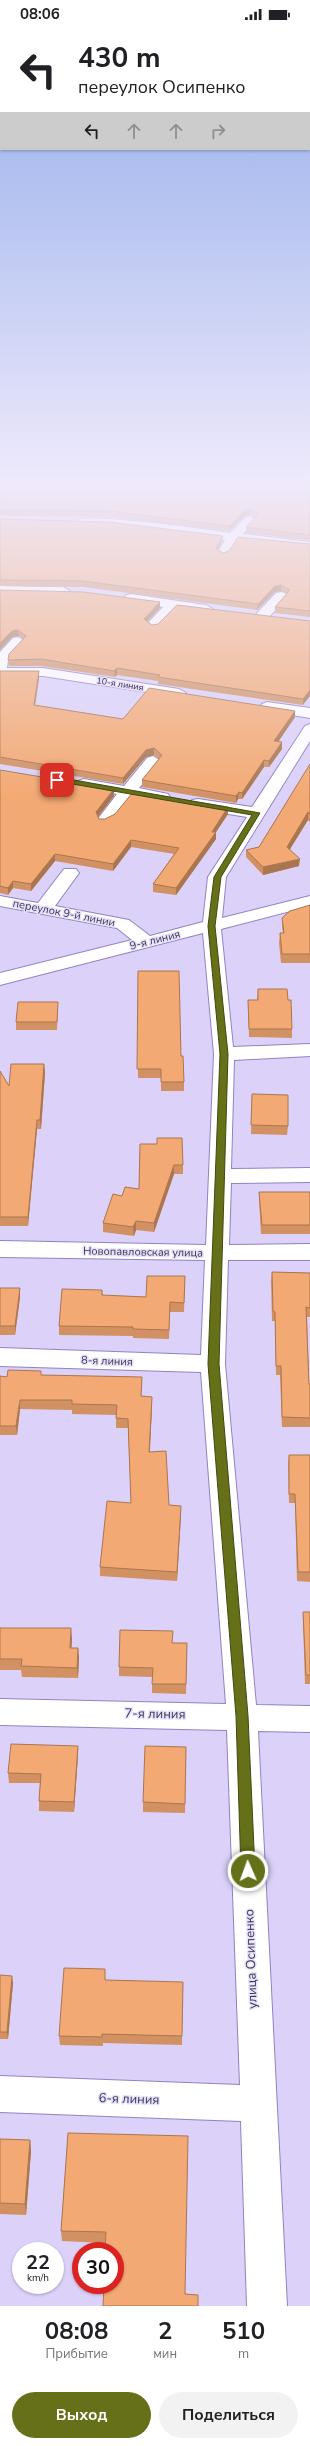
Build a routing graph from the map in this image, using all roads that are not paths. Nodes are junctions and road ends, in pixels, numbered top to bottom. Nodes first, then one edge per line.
1 (0, 590) edge
2 (76, 592) edge
3 (281, 596) edge
4 (121, 597) edge
5 (173, 604) junction
6 (218, 610) edge
7 (248, 614) edge
8 (262, 616) junction
9 (276, 618) edge
10 (152, 626) edge
11 (18, 641) edge
12 (0, 667) edge
13 (0, 672) edge
14 (192, 695) edge
15 (255, 705) edge
16 (310, 713) edge
17 (310, 729) edge
18 (153, 761) dead end
19 (68, 781) edge
20 (128, 792) junction
21 (256, 813) junction
22 (105, 820) edge
23 (70, 873) dead end
24 (0, 901) edge
25 (310, 901) edge
26 (43, 908) junction
27 (212, 926) junction
28 (146, 942) junction
29 (0, 979) edge
30 (310, 1050) edge
31 (224, 1054) junction
32 (310, 1175) edge
33 (220, 1176) junction
34 (0, 1249) edge
35 (310, 1252) edge
36 (217, 1253) junction
37 (0, 1357) edge
38 (213, 1364) junction
39 (0, 1712) edge
40 (242, 1716) junction
41 (310, 1719) edge
42 (0, 2094) edge
43 (257, 2104) junction
44 (267, 2306) edge

1 - 2 street
3 - 8 street
4 - 5 street
5 - 6 street
5 - 10 street
7 - 8 street
8 - 9 street
11 - 12 street
13 - 14 street, 10-я линия
15 - 16 street
17 - 21 street, улица Осипенко
18 - 20 street
19 - 20 street
20 - 21 street
20 - 22 street
21 - 27 street, улица Осипенко
23 - 26 street
24 - 26 street, переулок 9-й линии
25 - 27 street, 9-я линия
26 - 28 street, переулок 9-й линии
27 - 28 street, 9-я линия
27 - 31 street, улица Осипенко
28 - 29 street, 9-я линия
30 - 31 street
31 - 33 street, улица Осипенко
32 - 33 street
33 - 36 street, улица Осипенко
34 - 36 street, Новопавловская улица
35 - 36 street, Новопавловская улица
36 - 38 street, улица Осипенко
37 - 38 street, 8-я линия
38 - 40 street, улица Осипенко
39 - 40 street, 7-я линия
40 - 41 street, 7-я линия
40 - 43 street, улица Осипенко
42 - 43 street, 6-я линия
43 - 44 street, улица Осипенко

